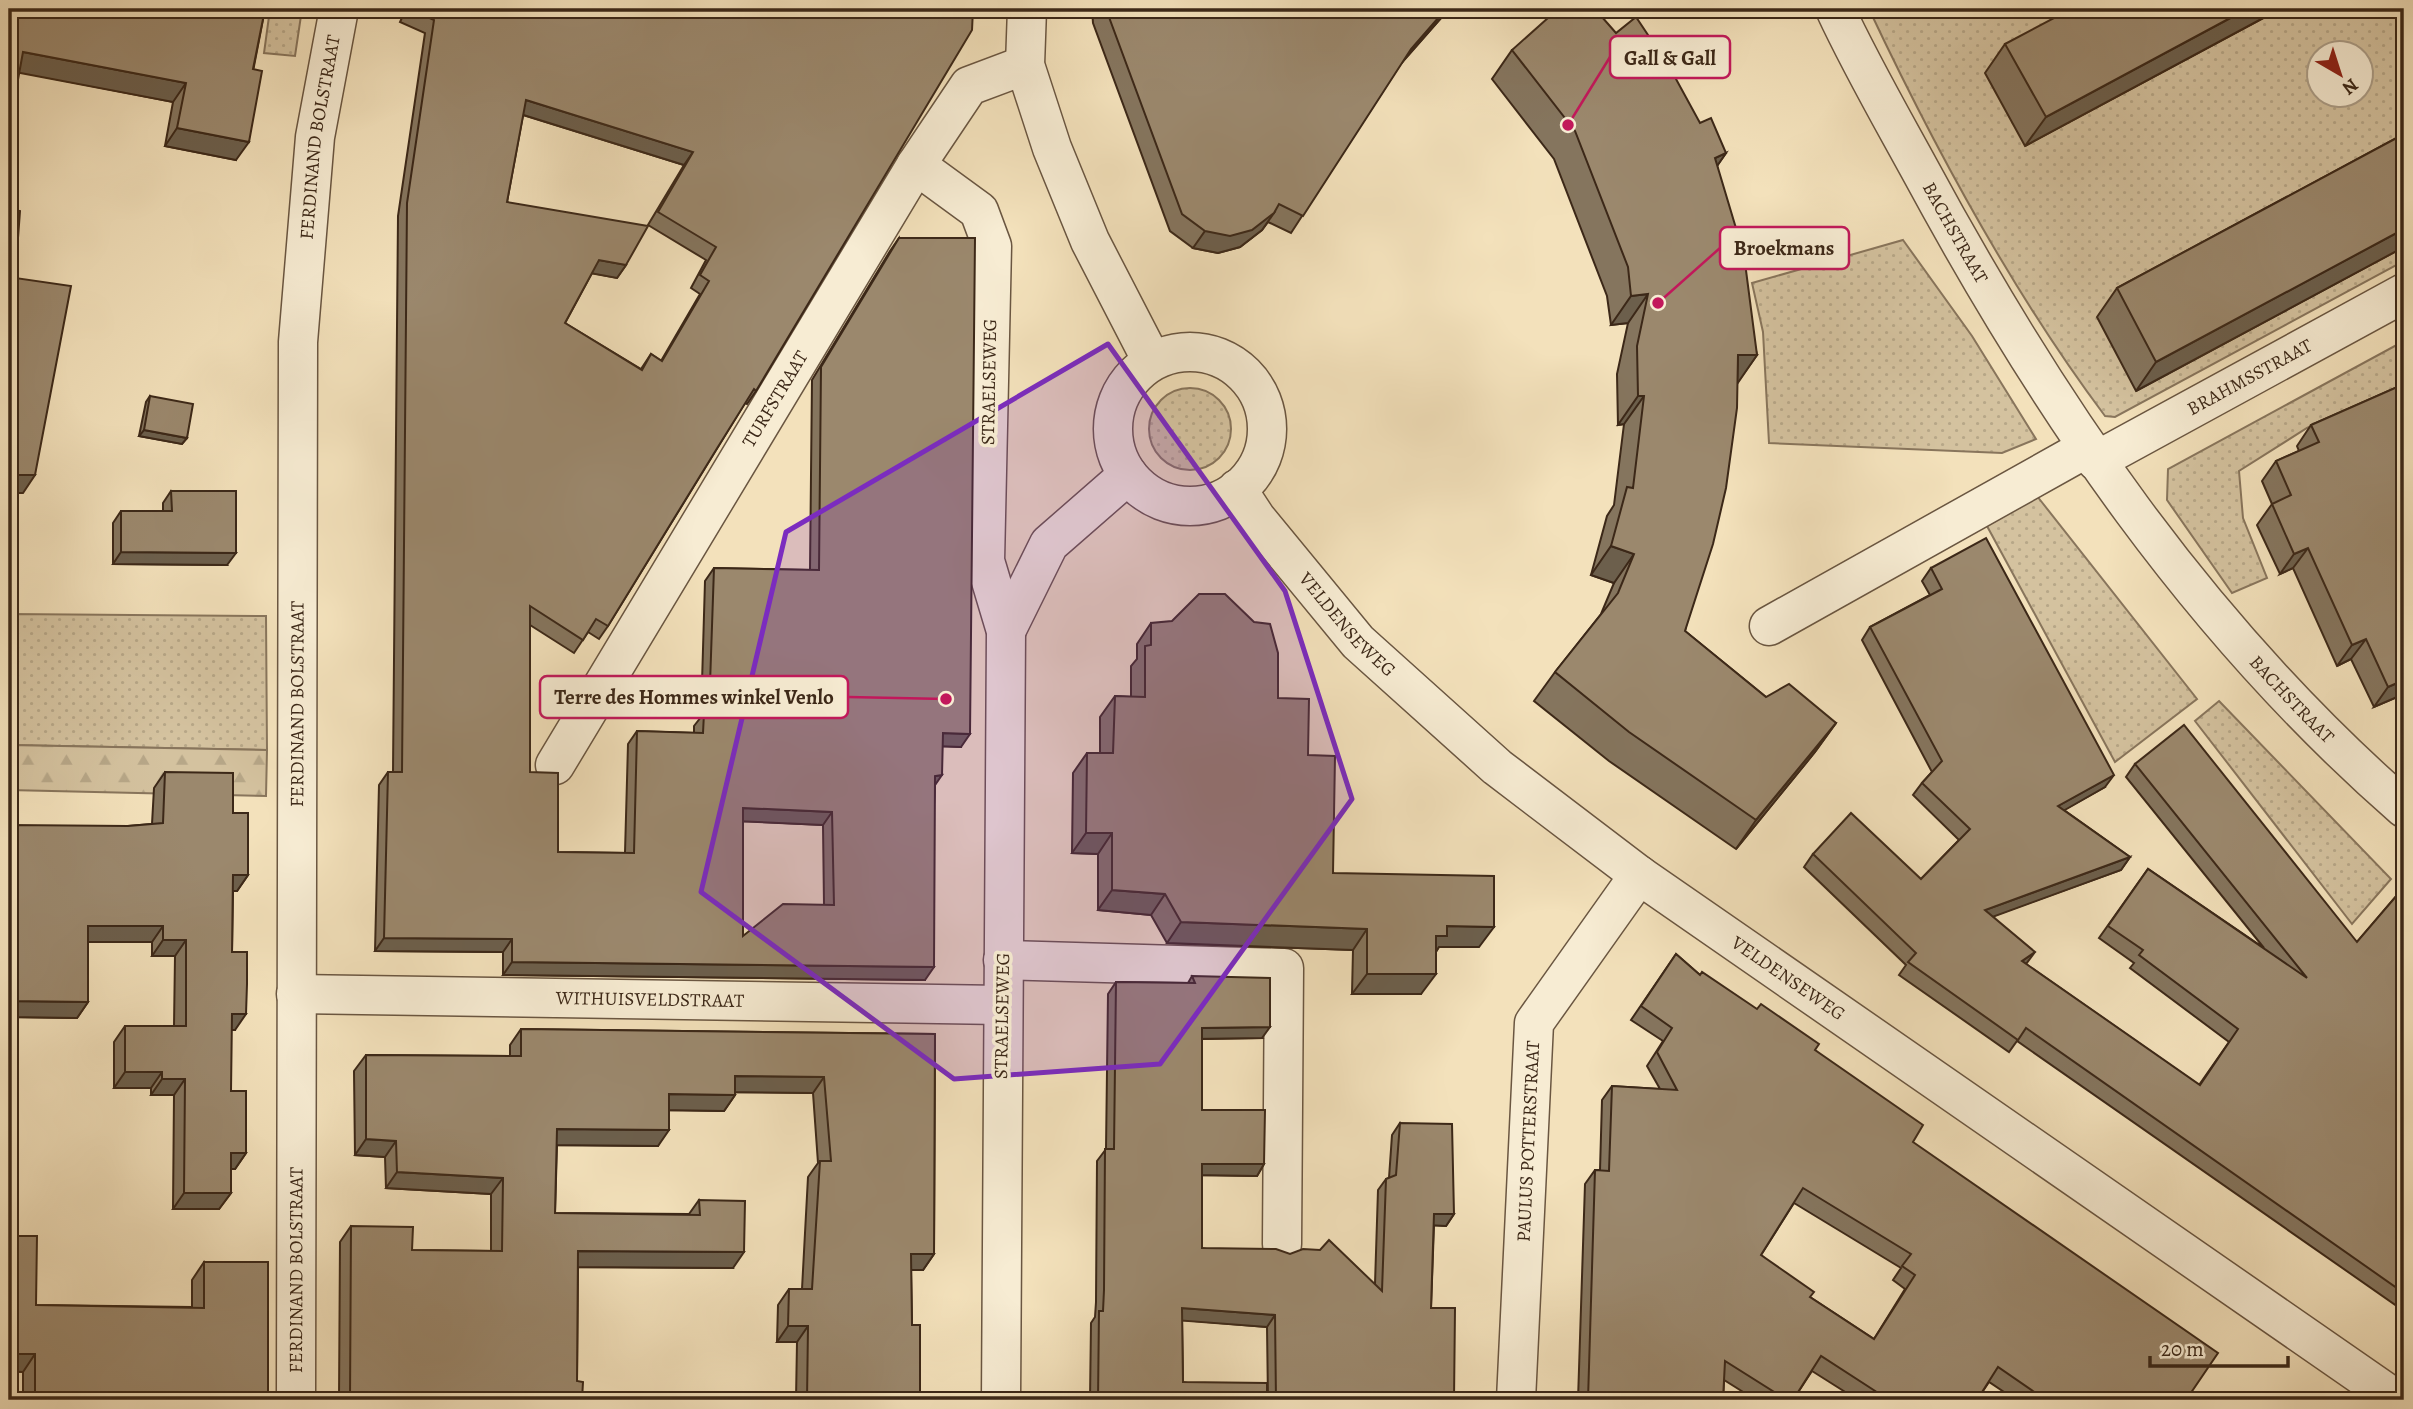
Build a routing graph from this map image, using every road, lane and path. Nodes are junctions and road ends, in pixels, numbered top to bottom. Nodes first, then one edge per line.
1 (339, 9) edge
2 (1027, 9) edge
3 (1835, 9) edge
4 (1025, 65) junction
5 (916, 165) junction
6 (2404, 293) edge
7 (1152, 361) junction
8 (2092, 455) junction
9 (1128, 475) junction
10 (1237, 489) junction
11 (1769, 626) dead end
12 (1006, 631) junction
13 (555, 765) dead end
14 (2404, 808) edge
15 (1639, 875) junction
16 (1003, 960) junction
17 (296, 994) junction
18 (1002, 1005) junction
19 (1282, 1244) dead end
20 (296, 1400) edge
21 (1001, 1400) edge
22 (1516, 1400) edge
23 (2396, 1400) edge

1 - 17 street, FERDINAND BOLSTRAAT
2 - 4 street
3 - 8 street, BACHSTRAAT
4 - 5 street, TURFSTRAAT
4 - 7 street
5 - 12 street, STRAELSEWEG
5 - 13 street, TURFSTRAAT
6 - 8 street, BRAHMSSTRAAT
7 - 9 street
7 - 10 street
8 - 11 street
8 - 14 street, BACHSTRAAT
9 - 10 street
9 - 12 street, STRAELSEWEG
10 - 15 street, VELDENSEWEG
12 - 16 street, STRAELSEWEG
15 - 22 street, PAULUS POTTERSTRAAT
15 - 23 street, VELDENSEWEG
16 - 18 street, STRAELSEWEG
16 - 19 street
17 - 18 street, WITHUISVELDSTRAAT
17 - 20 street, FERDINAND BOLSTRAAT
18 - 21 street, STRAELSEWEG

